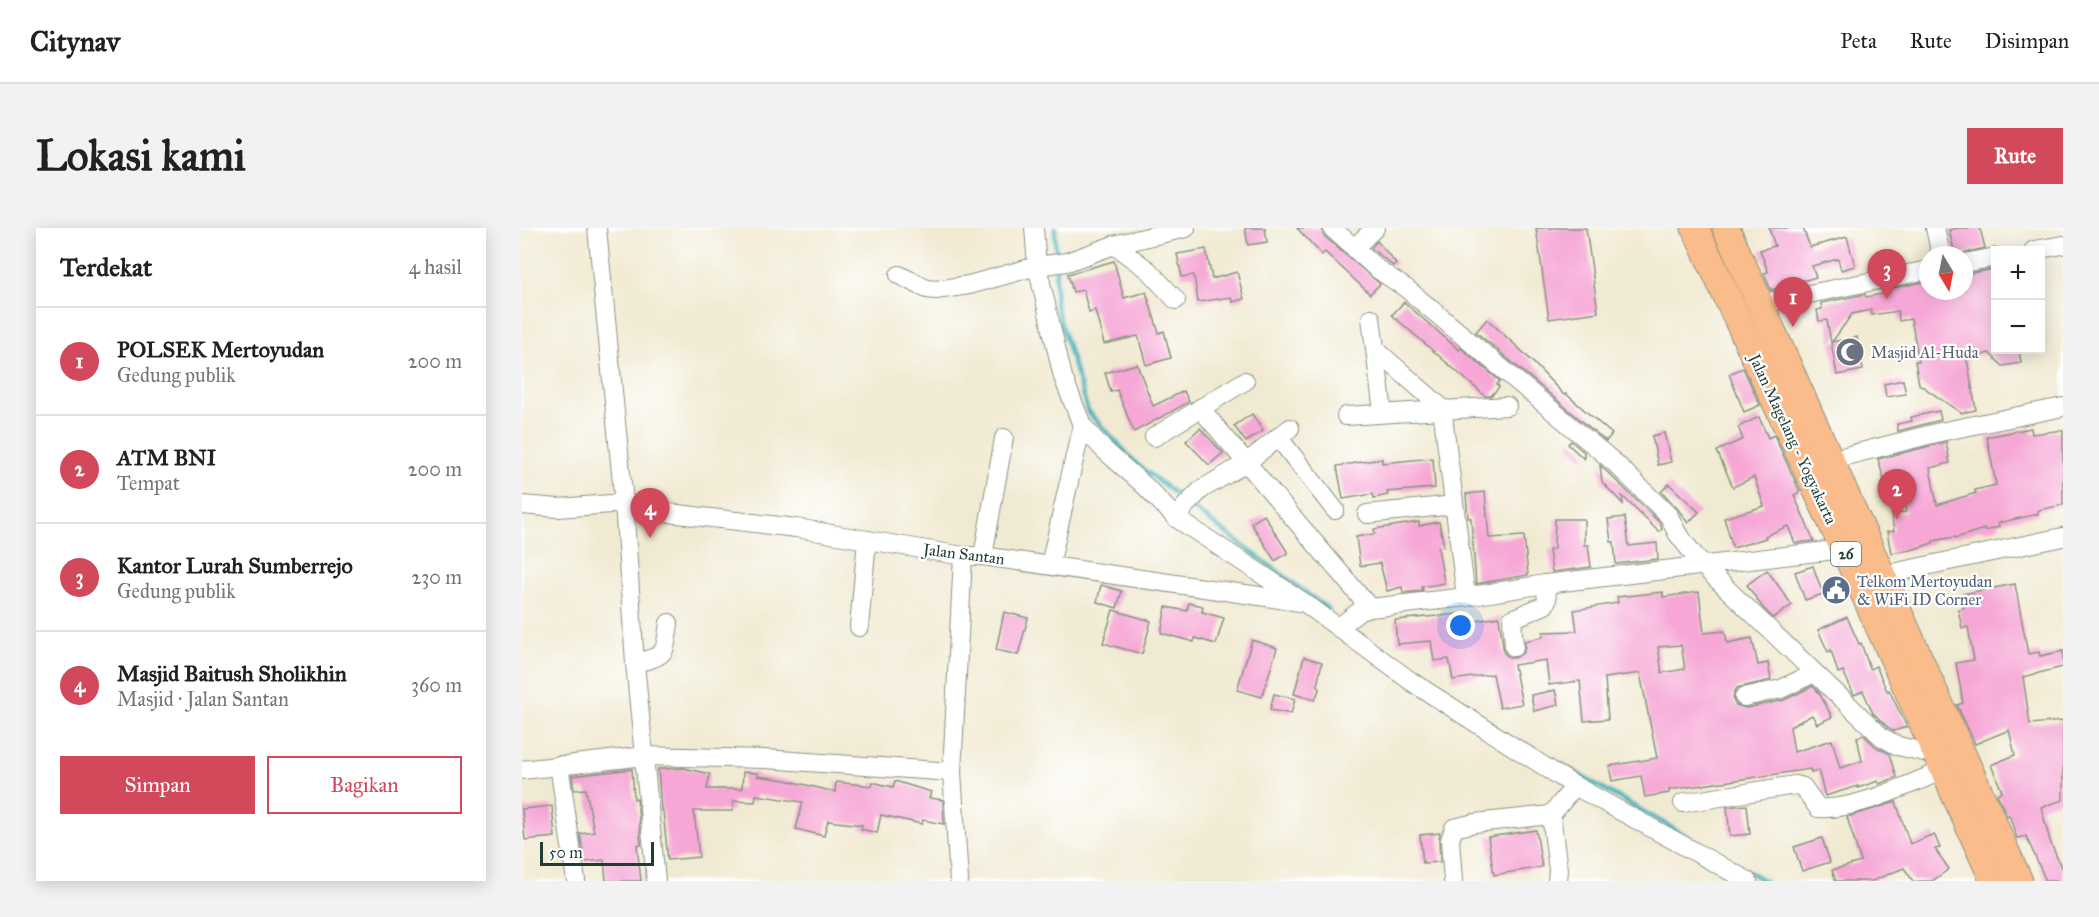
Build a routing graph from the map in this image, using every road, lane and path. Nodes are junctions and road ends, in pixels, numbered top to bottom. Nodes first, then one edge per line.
1 (597, 228) edge
2 (1034, 228) edge
3 (1186, 228) edge
4 (1332, 228) edge
5 (1375, 228) edge
6 (1695, 228) edge
7 (1726, 228) edge
8 (1935, 228) edge
9 (1114, 245) junction
10 (2063, 245) edge
11 (1939, 246) edge
12 (1354, 248) junction
13 (2045, 248) edge
14 (1991, 258) edge
15 (1973, 261) edge
16 (1042, 266) junction
17 (1919, 272) edge
18 (899, 275) dead end
19 (1176, 300) dead end
20 (1759, 304) junction
21 (1371, 318) dead end
22 (1375, 349) junction
23 (1793, 376) junction
24 (1245, 381) dead end
25 (1766, 382) junction
26 (1507, 406) dead end
27 (2063, 407) edge
28 (1200, 408) junction
29 (1442, 408) junction
30 (1383, 413) junction
31 (1346, 416) dead end
32 (1082, 426) junction
33 (1154, 437) dead end
34 (1004, 438) dead end
35 (1830, 460) junction
36 (1246, 463) junction
37 (624, 503) junction
38 (522, 505) edge
39 (1454, 506) junction
40 (1335, 510) dead end
41 (1181, 512) junction
42 (1367, 514) dead end
43 (2063, 537) edge
44 (867, 540) junction
45 (1844, 549) junction
46 (963, 556) junction
47 (983, 556) junction
48 (1050, 565) junction
49 (1702, 565) junction
50 (1883, 575) junction
51 (1545, 584) junction
52 (1466, 597) junction
53 (1305, 603) junction
54 (1365, 610) junction
55 (669, 623) dead end
56 (1341, 625) junction
57 (859, 627) dead end
58 (1514, 646) dead end
59 (635, 663) junction
60 (1814, 673) junction
61 (1744, 697) dead end
62 (645, 756) junction
63 (1941, 763) junction
64 (559, 765) junction
65 (522, 770) edge
66 (952, 772) junction
67 (1575, 786) junction
68 (1683, 803) dead end
69 (1551, 815) junction
70 (576, 881) edge
71 (656, 881) edge
72 (959, 881) edge
73 (1453, 881) edge
74 (1557, 881) edge
75 (1748, 881) edge
76 (1994, 881) edge
77 (2019, 881) edge

1 - 37 street
2 - 16 street
3 - 9 street
4 - 12 street
5 - 12 street
6 - 25 highway, Jalan Magelang - Yogyakarta / 26
7 - 20 highway, Jalan Magelang - Yogyakarta / 26
8 - 11 street
9 - 16 street
9 - 19 street
10 - 13 street
12 - 49 street
14 - 15 street
16 - 18 street
16 - 32 street
17 - 20 street
20 - 23 highway, Jalan Magelang - Yogyakarta / 26
21 - 22 street
22 - 29 street
22 - 30 street
23 - 25 highway
23 - 35 highway, Jalan Magelang - Yogyakarta / 26
24 - 28 street
25 - 45 highway, Jalan Magelang - Yogyakarta / 26
26 - 29 street
27 - 35 street
28 - 33 street
28 - 36 street
29 - 30 street
29 - 39 street
30 - 31 street
32 - 41 street
32 - 48 street
34 - 47 street
35 - 50 highway, Jalan Magelang - Yogyakarta / 26
36 - 40 street
36 - 41 street
36 - 54 street
37 - 38 street
37 - 44 street, Jalan Santan
37 - 59 street
39 - 42 street
39 - 52 street
41 - 53 street
43 - 50 street
44 - 46 street, Jalan Santan
44 - 57 street
45 - 49 street
45 - 63 highway, Jalan Magelang - Yogyakarta / 26
46 - 47 street, Jalan Santan
46 - 66 street
47 - 48 street, Jalan Santan
48 - 53 street, Jalan Santan
49 - 51 street
49 - 60 street
50 - 77 highway, Jalan Magelang - Yogyakarta / 26
51 - 52 street
51 - 58 street
52 - 54 street
53 - 56 street
54 - 56 street
55 - 59 street
56 - 67 street
59 - 62 street
60 - 61 street
60 - 63 street
62 - 64 street
62 - 66 street
62 - 71 street
63 - 68 street
63 - 76 highway, Jalan Magelang - Yogyakarta / 26
64 - 65 street
64 - 70 street
66 - 72 street
67 - 69 street
67 - 75 street
69 - 73 street
69 - 74 street

